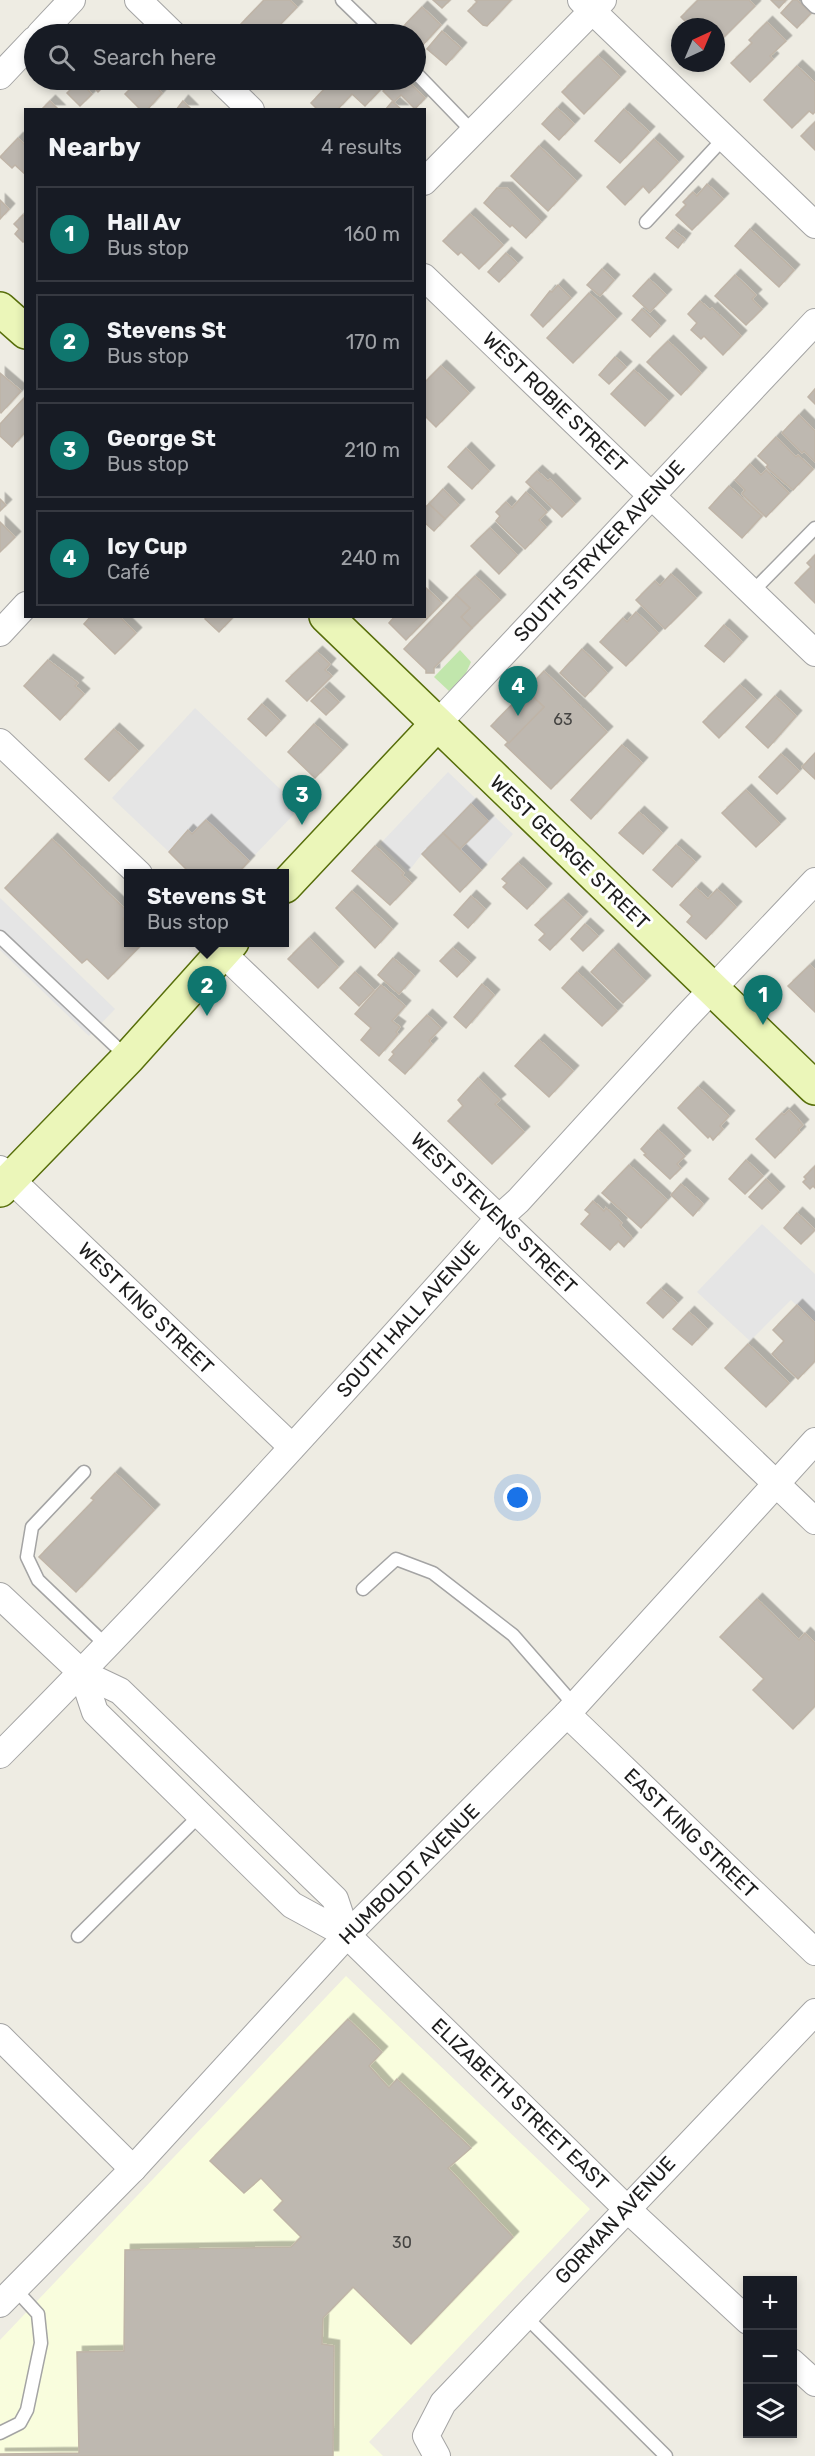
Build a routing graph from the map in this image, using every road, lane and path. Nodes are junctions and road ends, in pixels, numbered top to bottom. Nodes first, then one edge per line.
1 (72, 0) edge
2 (138, 0) edge
3 (342, 0) edge
4 (808, 0) edge
5 (592, 4) edge
6 (815, 7) edge
7 (49, 24) edge
8 (163, 24) edge
9 (367, 24) edge
10 (24, 51) edge
11 (0, 76) edge
12 (426, 83) edge
13 (230, 90) edge
14 (249, 108) edge
15 (473, 132) junction
16 (724, 138) junction
17 (426, 180) edge
18 (646, 222) dead end
19 (815, 225) edge
20 (426, 278) edge
21 (0, 309) edge
22 (815, 322) edge
23 (24, 330) edge
24 (651, 495) junction
25 (815, 528) edge
26 (752, 592) junction
27 (24, 607) edge
28 (328, 618) edge
29 (0, 633) edge
30 (815, 653) edge
31 (437, 724) junction
32 (0, 742) edge
33 (135, 869) edge
34 (815, 881) edge
35 (289, 882) edge
36 (0, 937) edge
37 (221, 947) edge
38 (223, 947) edge
39 (712, 990) junction
40 (128, 1058) junction
41 (815, 1088) edge
42 (3, 1179) edge
43 (499, 1218) junction
44 (815, 1441) edge
45 (292, 1447) junction
46 (84, 1472) dead end
47 (776, 1484) junction
48 (815, 1521) edge
49 (363, 1589) dead end
50 (0, 1596) edge
51 (107, 1646) junction
52 (82, 1673) junction
53 (571, 1710) junction
54 (0, 1755) edge
55 (200, 1815) junction
56 (347, 1935) junction
57 (78, 1936) dead end
58 (815, 1952) edge
59 (815, 2012) edge
60 (0, 2037) edge
61 (132, 2169) junction
62 (626, 2208) junction
63 (8, 2297) edge
64 (525, 2316) junction
65 (743, 2317) edge
66 (797, 2367) edge
67 (815, 2383) edge
68 (0, 2433) edge
69 (432, 2446) edge
70 (666, 2456) edge

1 - 7 street
2 - 8 street
3 - 9 lane
4 - 6 lane
5 - 15 street
5 - 16 street
10 - 11 street
12 - 15 lane
13 - 14 street
15 - 17 street
16 - 18 lane
16 - 19 street
20 - 24 street, WEST ROBIE STREET
21 - 23 street
22 - 24 street, SOUTH STRYKER AVENUE
24 - 26 street, WEST ROBIE STREET
24 - 31 street, SOUTH STRYKER AVENUE
25 - 26 lane
26 - 30 street, WEST ROBIE STREET
27 - 29 street
28 - 31 street, WEST GEORGE STREET
31 - 35 street, SOUTH STRYKER AVENUE
31 - 39 street, WEST GEORGE STREET
32 - 33 street
34 - 39 street, SOUTH HALL AVENUE
36 - 40 lane
37 - 40 street
38 - 43 street, WEST STEVENS STREET
39 - 41 street, WEST GEORGE STREET
39 - 43 street, SOUTH HALL AVENUE
40 - 42 street
42 - 45 street, WEST KING STREET
43 - 45 street, SOUTH HALL AVENUE
43 - 47 street, WEST STEVENS STREET
44 - 47 street, HUMBOLDT AVENUE
45 - 51 street, SOUTH HALL AVENUE
46 - 51 lane
47 - 48 street, WEST STEVENS STREET
47 - 53 street, HUMBOLDT AVENUE
49 - 53 lane
50 - 52 street, ELIZABETH STREET EAST
51 - 52 street, SOUTH HALL AVENUE
52 - 54 street, SOUTH HALL AVENUE
52 - 55 street, ELIZABETH STREET EAST
52 - 56 street, ELIZABETH STREET EAST
53 - 56 street, HUMBOLDT AVENUE
53 - 58 street, EAST KING STREET
55 - 56 street, ELIZABETH STREET EAST
55 - 57 lane
56 - 61 street, HUMBOLDT AVENUE
56 - 62 street, ELIZABETH STREET EAST
59 - 62 street, GORMAN AVENUE
60 - 61 street
61 - 63 street, HUMBOLDT AVENUE
62 - 64 street, GORMAN AVENUE
62 - 65 street, ELIZABETH STREET EAST
63 - 68 lane
64 - 69 street, GORMAN AVENUE
64 - 70 lane
66 - 67 street

